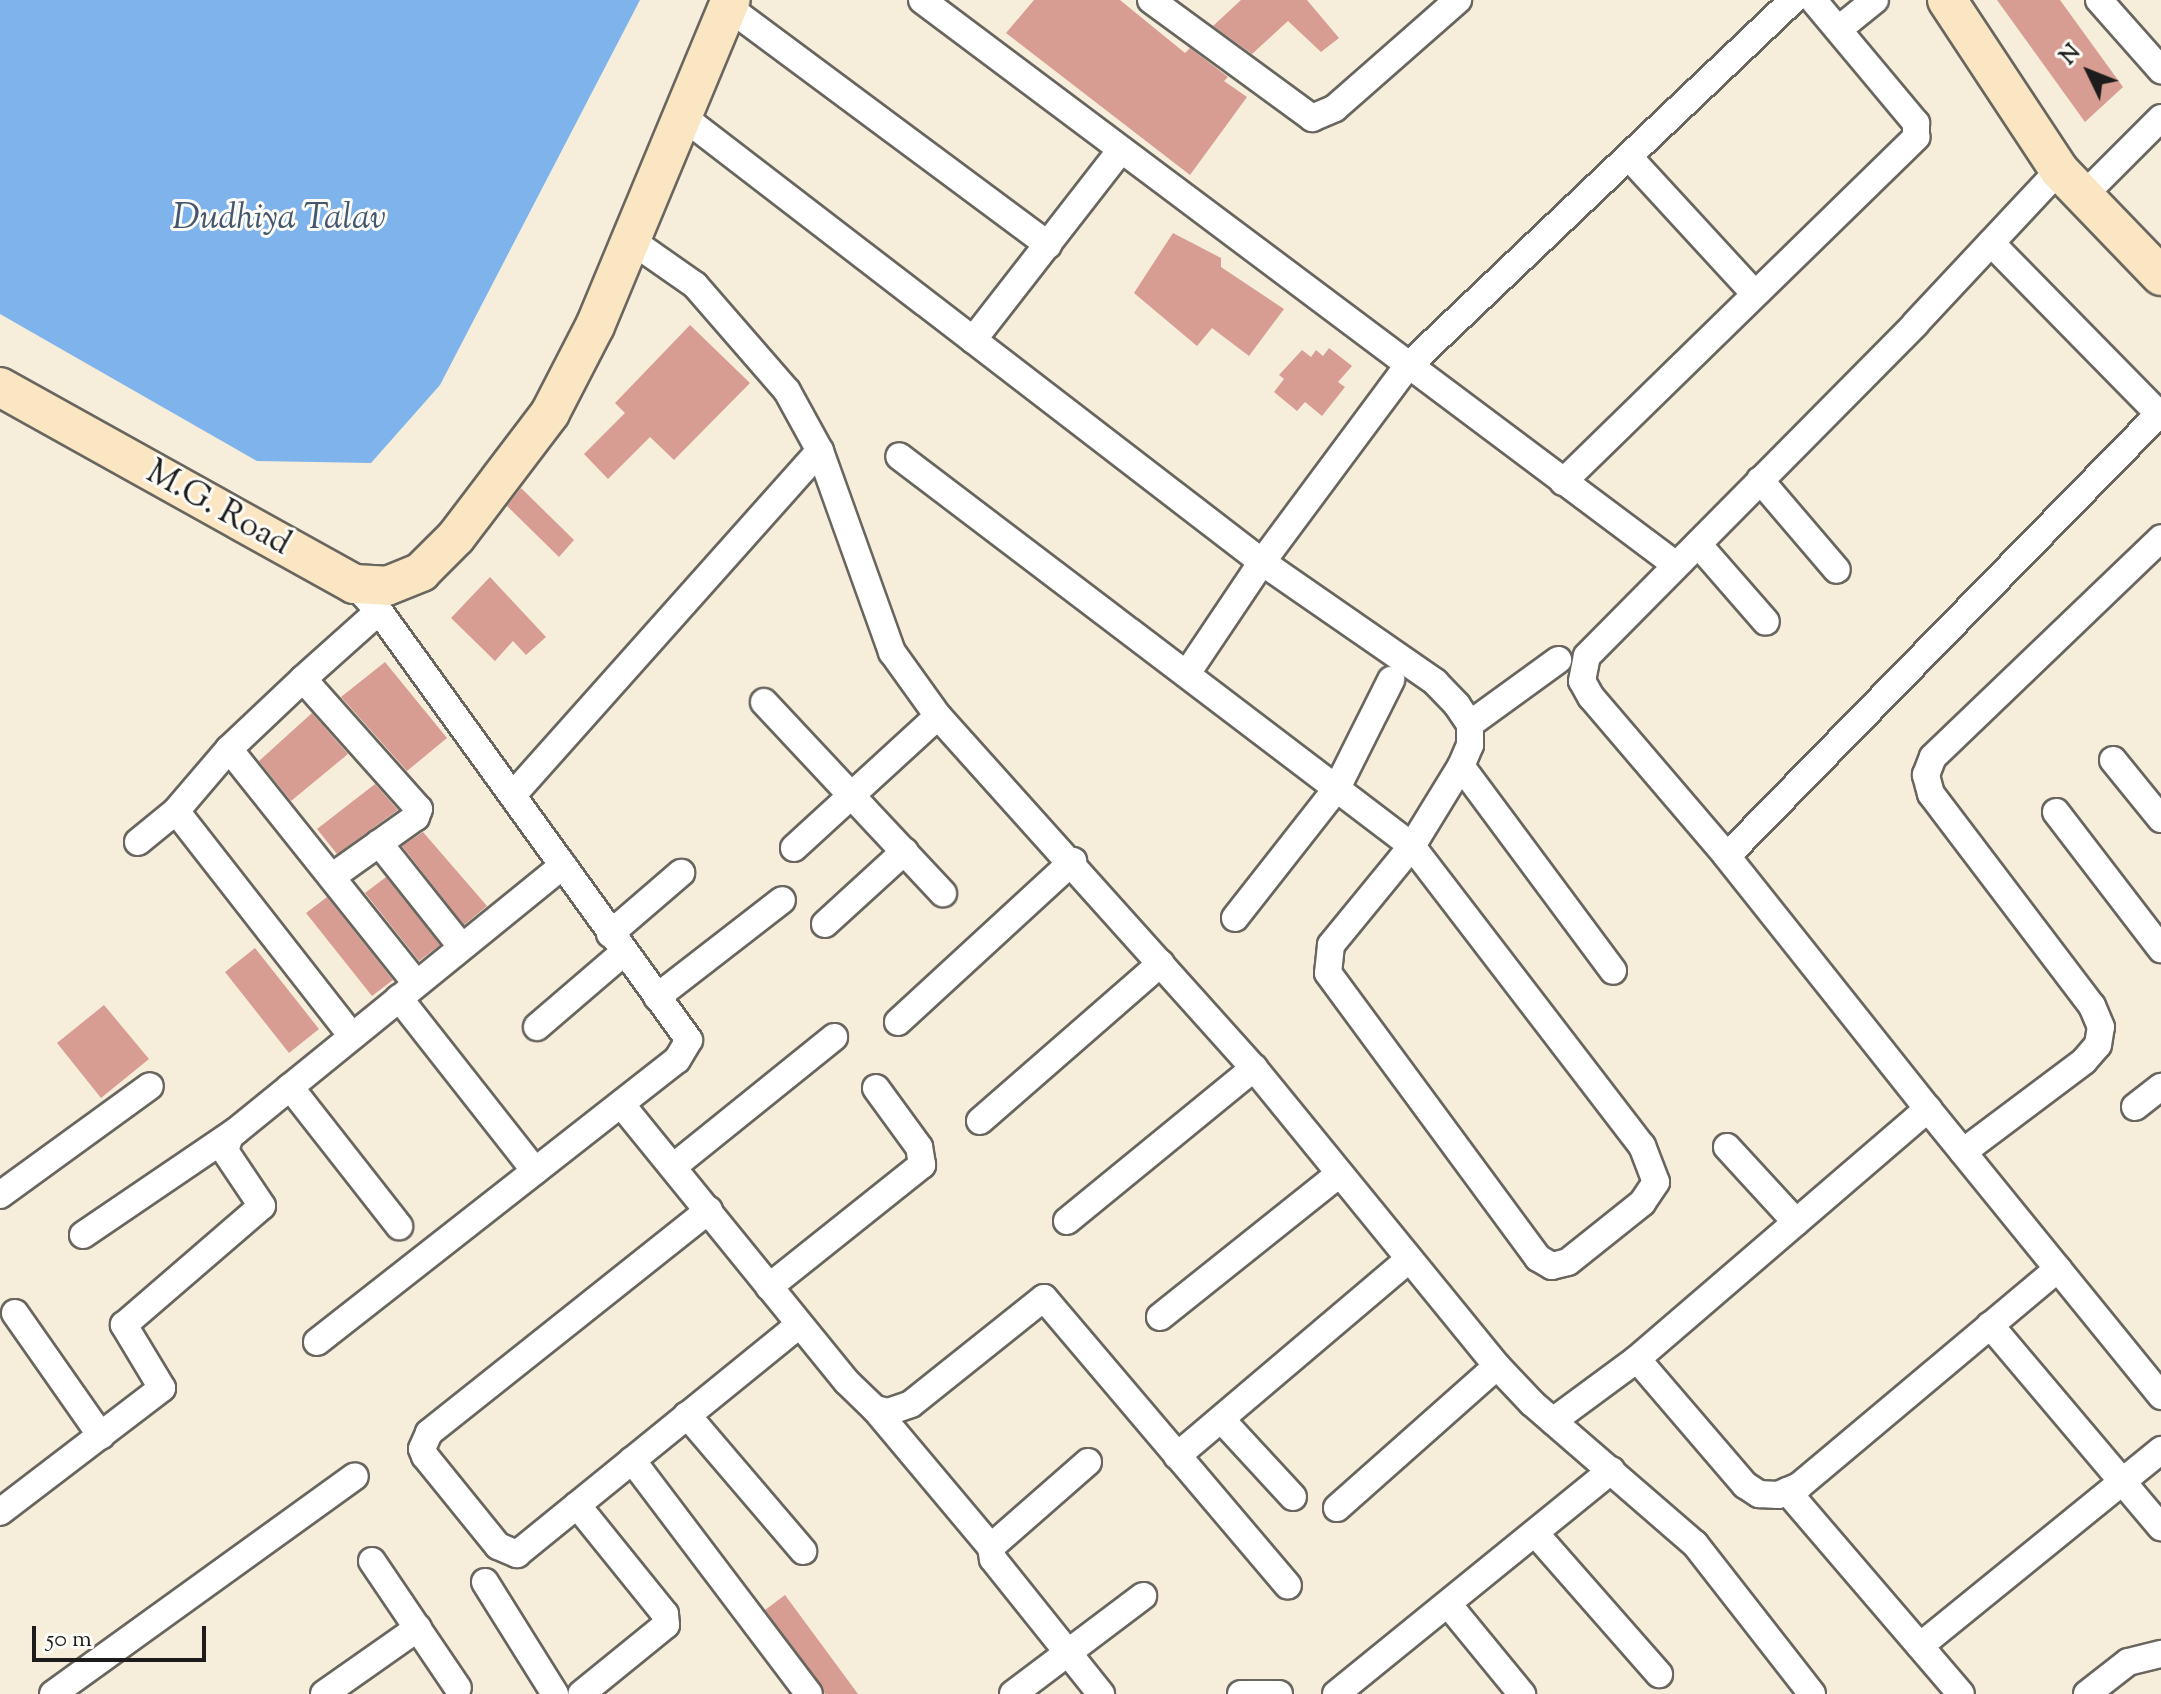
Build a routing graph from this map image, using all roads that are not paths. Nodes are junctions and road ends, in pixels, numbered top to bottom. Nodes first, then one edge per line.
1 (922, 0) edge
2 (1151, 0) edge
3 (1458, 0) edge
4 (1793, 0) edge
5 (1813, 0) edge
6 (1875, 0) edge
7 (2099, 0) edge
8 (1954, 3) edge
9 (730, 4) edge
10 (1839, 29) junction
11 (2161, 70) edge
12 (682, 116) junction
13 (2161, 118) edge
14 (1121, 150) junction
15 (1629, 157) junction
16 (2072, 182) junction
17 (632, 241) junction
18 (1991, 243) junction
19 (1048, 245) junction
20 (2161, 276) edge
21 (1755, 294) junction
22 (973, 340) junction
23 (0, 361) edge
24 (1407, 367) junction
25 (0, 387) edge
26 (2160, 415) edge
27 (820, 451) junction
28 (899, 456) dead end
29 (1760, 480) junction
30 (1563, 482) junction
31 (2161, 538) edge
32 (1698, 544) junction
33 (439, 554) junction
34 (1262, 562) junction
35 (1676, 565) junction
36 (1837, 570) dead end
37 (367, 598) junction
38 (1766, 622) dead end
39 (1558, 660) dead end
40 (1188, 672) junction
41 (303, 679) junction
42 (1391, 680) dead end
43 (764, 702) dead end
44 (938, 716) junction
45 (1470, 724) junction
46 (229, 749) junction
47 (2113, 760) dead end
48 (1461, 766) junction
49 (1337, 788) junction
50 (852, 793) junction
51 (513, 795) junction
52 (176, 811) junction
53 (2056, 812) dead end
54 (2161, 819) edge
55 (138, 842) dead end
56 (379, 843) junction
57 (1412, 846) junction
58 (794, 848) dead end
59 (905, 851) junction
60 (1727, 856) junction
61 (1073, 861) junction
62 (563, 865) junction
63 (681, 873) dead end
64 (333, 876) junction
65 (943, 893) dead end
66 (782, 900) dead end
67 (1235, 918) dead end
68 (825, 924) dead end
69 (617, 943) junction
70 (461, 946) junction
71 (2161, 949) edge
72 (1161, 963) junction
73 (1613, 971) dead end
74 (407, 991) junction
75 (657, 997) junction
76 (898, 1022) dead end
77 (537, 1027) dead end
78 (352, 1036) junction
79 (834, 1037) dead end
80 (1254, 1068) junction
81 (150, 1086) dead end
82 (290, 1087) junction
83 (2161, 1087) edge
84 (876, 1088) dead end
85 (621, 1104) junction
86 (2135, 1107) dead end
87 (1928, 1109) junction
88 (980, 1121) dead end
89 (237, 1131) junction
90 (1727, 1147) dead end
91 (1963, 1152) junction
92 (673, 1167) junction
93 (535, 1171) junction
94 (1338, 1175) junction
95 (0, 1195) edge
96 (709, 1210) junction
97 (1067, 1221) dead end
98 (1796, 1222) junction
99 (399, 1226) dead end
100 (83, 1235) dead end
101 (1408, 1260) junction
102 (2058, 1269) junction
103 (769, 1287) junction
104 (15, 1313) dead end
105 (1160, 1317) dead end
106 (799, 1325) junction
107 (1990, 1325) junction
108 (317, 1342) dead end
109 (1637, 1359) junction
110 (1497, 1366) junction
111 (2152, 1367) edge
112 (2161, 1396) edge
113 (875, 1409) junction
114 (687, 1415) junction
115 (1221, 1419) junction
116 (1553, 1421) junction
117 (101, 1436) junction
118 (2161, 1450) edge
119 (1177, 1456) junction
120 (632, 1460) junction
121 (1088, 1462) dead end
122 (1612, 1470) junction
123 (355, 1476) dead end
124 (2123, 1480) junction
125 (1787, 1491) junction
126 (1293, 1497) dead end
127 (577, 1505) junction
128 (1337, 1508) dead end
129 (0, 1512) edge
130 (2161, 1527) edge
131 (1535, 1533) junction
132 (991, 1547) junction
133 (803, 1551) dead end
134 (372, 1561) dead end
135 (485, 1582) dead end
136 (1288, 1586) dead end
137 (1143, 1596) dead end
138 (1448, 1604) junction
139 (418, 1628) junction
140 (1920, 1646) junction
141 (1068, 1652) junction
142 (2161, 1654) edge
143 (1659, 1674) dead end
144 (1366, 1685) edge
145 (458, 1688) dead end
146 (53, 1694) edge
147 (324, 1694) edge
148 (555, 1694) edge
149 (581, 1694) edge
150 (809, 1694) edge
151 (1013, 1694) edge
152 (1101, 1694) edge
153 (1241, 1694) edge
154 (1279, 1694) edge
155 (1336, 1694) edge
156 (1522, 1694) edge
157 (1812, 1694) edge
158 (1961, 1694) edge
159 (2087, 1694) edge

1 - 14 street
2 - 3 street
4 - 15 street
5 - 10 street
6 - 10 street
7 - 11 street
8 - 16 main road
9 - 12 main road
9 - 19 street
10 - 21 street
12 - 17 main road
12 - 22 street
13 - 16 street
14 - 19 street
14 - 24 street
15 - 21 street
15 - 24 street
16 - 18 street
16 - 20 main road
17 - 27 street
17 - 33 main road
18 - 26 street
18 - 29 street
19 - 22 street
21 - 30 street
22 - 34 street
23 - 33 main road
24 - 30 street
24 - 34 street
25 - 37 main road, M.G. Road
26 - 60 street
27 - 44 street
27 - 51 street
28 - 40 street
29 - 32 street
29 - 36 street
30 - 35 street
31 - 91 street
32 - 35 street
32 - 38 street
33 - 37 main road
34 - 40 street
34 - 45 street
35 - 60 street
37 - 41 street
37 - 51 street
39 - 45 street
40 - 49 street
41 - 46 street
41 - 56 street
42 - 49 street
43 - 50 street
44 - 50 street
44 - 61 street
45 - 48 street
46 - 52 street
46 - 64 street
47 - 54 street
48 - 57 street
48 - 73 street
49 - 57 street
49 - 67 street
50 - 58 street
50 - 59 street
51 - 62 street
52 - 55 street
52 - 78 street
53 - 71 street
56 - 64 street
56 - 70 street
57 - 57 street
59 - 65 street
59 - 68 street
60 - 87 street
61 - 72 street
61 - 76 street
62 - 69 street
62 - 70 street
63 - 69 street
64 - 74 street
66 - 75 street
69 - 75 street
69 - 77 street
70 - 74 street
72 - 80 street
72 - 88 street
74 - 78 street
74 - 93 street
75 - 85 street
78 - 82 street
79 - 92 street
80 - 94 street
80 - 97 street
81 - 95 street
82 - 89 street
82 - 99 street
83 - 86 street
84 - 103 street
85 - 92 street
85 - 93 street
87 - 91 street
87 - 98 street
89 - 100 street
89 - 117 street
90 - 98 street
91 - 102 street
92 - 96 street
93 - 108 street
94 - 101 street
94 - 105 street
96 - 103 street
96 - 127 street
98 - 109 street
101 - 110 street
101 - 115 street
102 - 107 street
102 - 111 street
103 - 106 street
104 - 117 street
106 - 113 street
106 - 114 street
107 - 124 street
107 - 125 street
109 - 116 street
109 - 125 street
110 - 116 street
110 - 128 street
111 - 112 street
113 - 119 street
113 - 132 street
114 - 120 street
114 - 133 street
115 - 119 street
115 - 126 street
116 - 122 street
117 - 129 street
118 - 124 street
119 - 136 street
120 - 127 street
120 - 150 street
121 - 132 street
122 - 131 street
122 - 157 street
123 - 146 street
124 - 130 street
124 - 140 street
125 - 140 street
127 - 149 street
131 - 138 street
131 - 143 street
132 - 141 street
134 - 139 street
135 - 148 street
137 - 141 street
138 - 144 street
138 - 156 street
139 - 145 street
139 - 147 street
140 - 158 street
141 - 151 street
141 - 152 street
142 - 159 street
144 - 155 street
153 - 154 street

